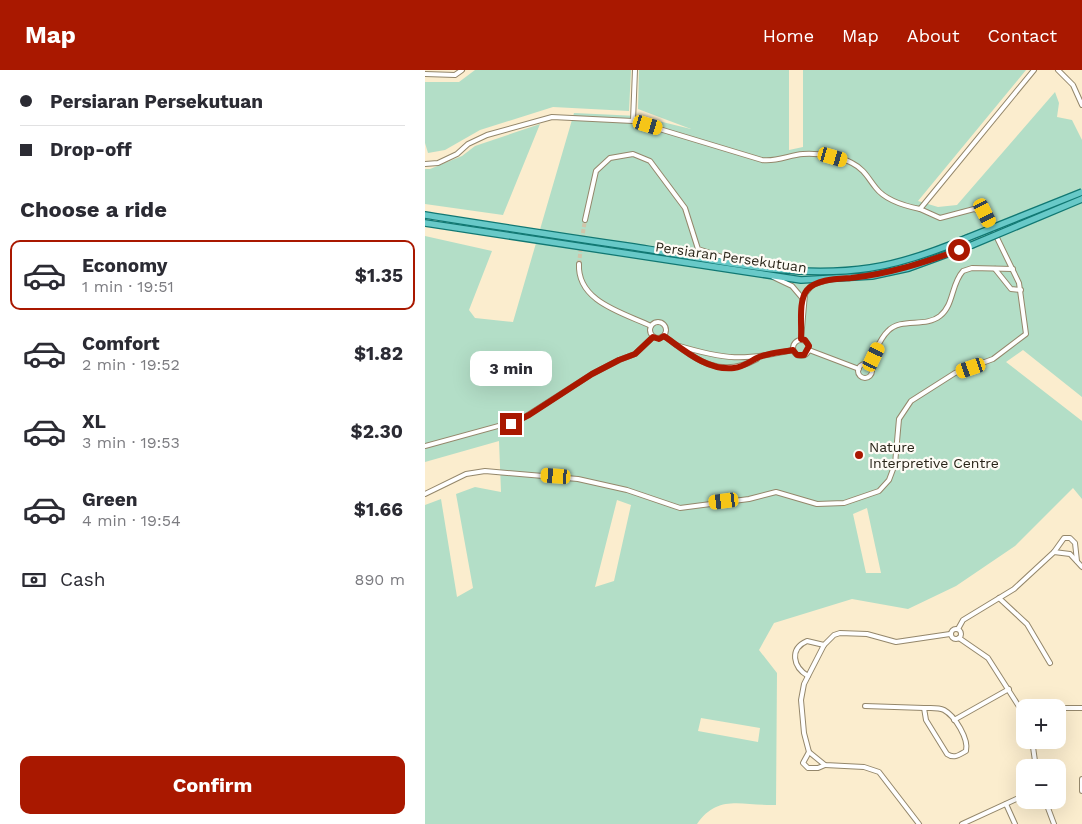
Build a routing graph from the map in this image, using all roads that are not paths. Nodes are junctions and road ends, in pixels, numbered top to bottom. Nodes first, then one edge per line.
1 (462, 70) edge
2 (635, 70) edge
3 (1034, 70) edge
4 (1058, 70) edge
5 (425, 74) edge
6 (1082, 105) edge
7 (633, 121) junction
8 (425, 164) edge
9 (1082, 192) edge
10 (1082, 199) edge
11 (920, 209) junction
12 (425, 215) edge
13 (585, 220) tunnel mouth
14 (425, 223) edge
15 (579, 264) tunnel mouth
16 (741, 265) junction
17 (995, 269) junction
18 (1013, 269) junction
19 (771, 276) junction
20 (828, 280) junction
21 (1021, 290) junction
22 (803, 299) junction
23 (651, 326) junction
24 (664, 336) junction
25 (653, 337) junction
26 (801, 339) junction
27 (677, 345) junction
28 (793, 350) junction
29 (809, 350) junction
30 (759, 357) junction
31 (868, 365) junction
32 (859, 369) junction
33 (425, 446) edge
34 (425, 494) edge
35 (1054, 552) junction
36 (1077, 562) junction
37 (1082, 566) edge
38 (999, 598) junction
39 (958, 629) junction
40 (951, 634) junction
41 (959, 638) junction
42 (824, 645) junction
43 (1050, 663) dead end
44 (809, 676) junction
45 (1009, 689) junction
46 (1016, 701) edge
47 (865, 706) dead end
48 (924, 708) junction
49 (1066, 708) edge
50 (1082, 708) edge
51 (954, 720) junction
52 (809, 752) junction
53 (825, 765) junction
54 (1082, 779) edge
55 (1082, 791) edge
56 (1016, 800) edge
57 (1006, 804) junction
58 (1048, 809) edge
59 (968, 823) edge
60 (919, 824) edge
61 (962, 824) edge
62 (1015, 824) edge
63 (1054, 824) edge

1 - 5 street
2 - 7 street
3 - 11 street
4 - 6 street
7 - 8 street
7 - 11 street
9 - 16 main road, Persiaran Persekutuan, bridge
10 - 20 main road, Persiaran Persekutuan, bridge
11 - 18 street
12 - 16 main road, Persiaran Persekutuan
13 - 16 street
14 - 19 main road, Persiaran Persekutuan
15 - 23 street
17 - 18 street
17 - 21 street
17 - 31 street
18 - 21 street
19 - 20 main road, Persiaran Persekutuan
19 - 22 street
20 - 22 street
21 - 34 street
22 - 26 street
23 - 24 street
23 - 25 street
24 - 25 street
24 - 27 street
25 - 33 street
26 - 28 street
26 - 29 street
27 - 30 street
27 - 30 street
28 - 29 street
28 - 30 street
29 - 32 street
31 - 32 street
31 - 32 street
35 - 36 street
35 - 36 street
35 - 38 street
36 - 37 street
38 - 39 street
38 - 43 street
39 - 40 street
39 - 41 street
40 - 41 street
40 - 42 street
41 - 45 street
42 - 44 street
42 - 44 street
44 - 52 street
45 - 46 street
45 - 51 street
47 - 48 street
48 - 51 street
48 - 51 street
49 - 50 street
52 - 53 street
52 - 53 street
53 - 60 street
54 - 55 street
56 - 57 street
57 - 59 street
57 - 62 street
58 - 63 street
59 - 61 street

